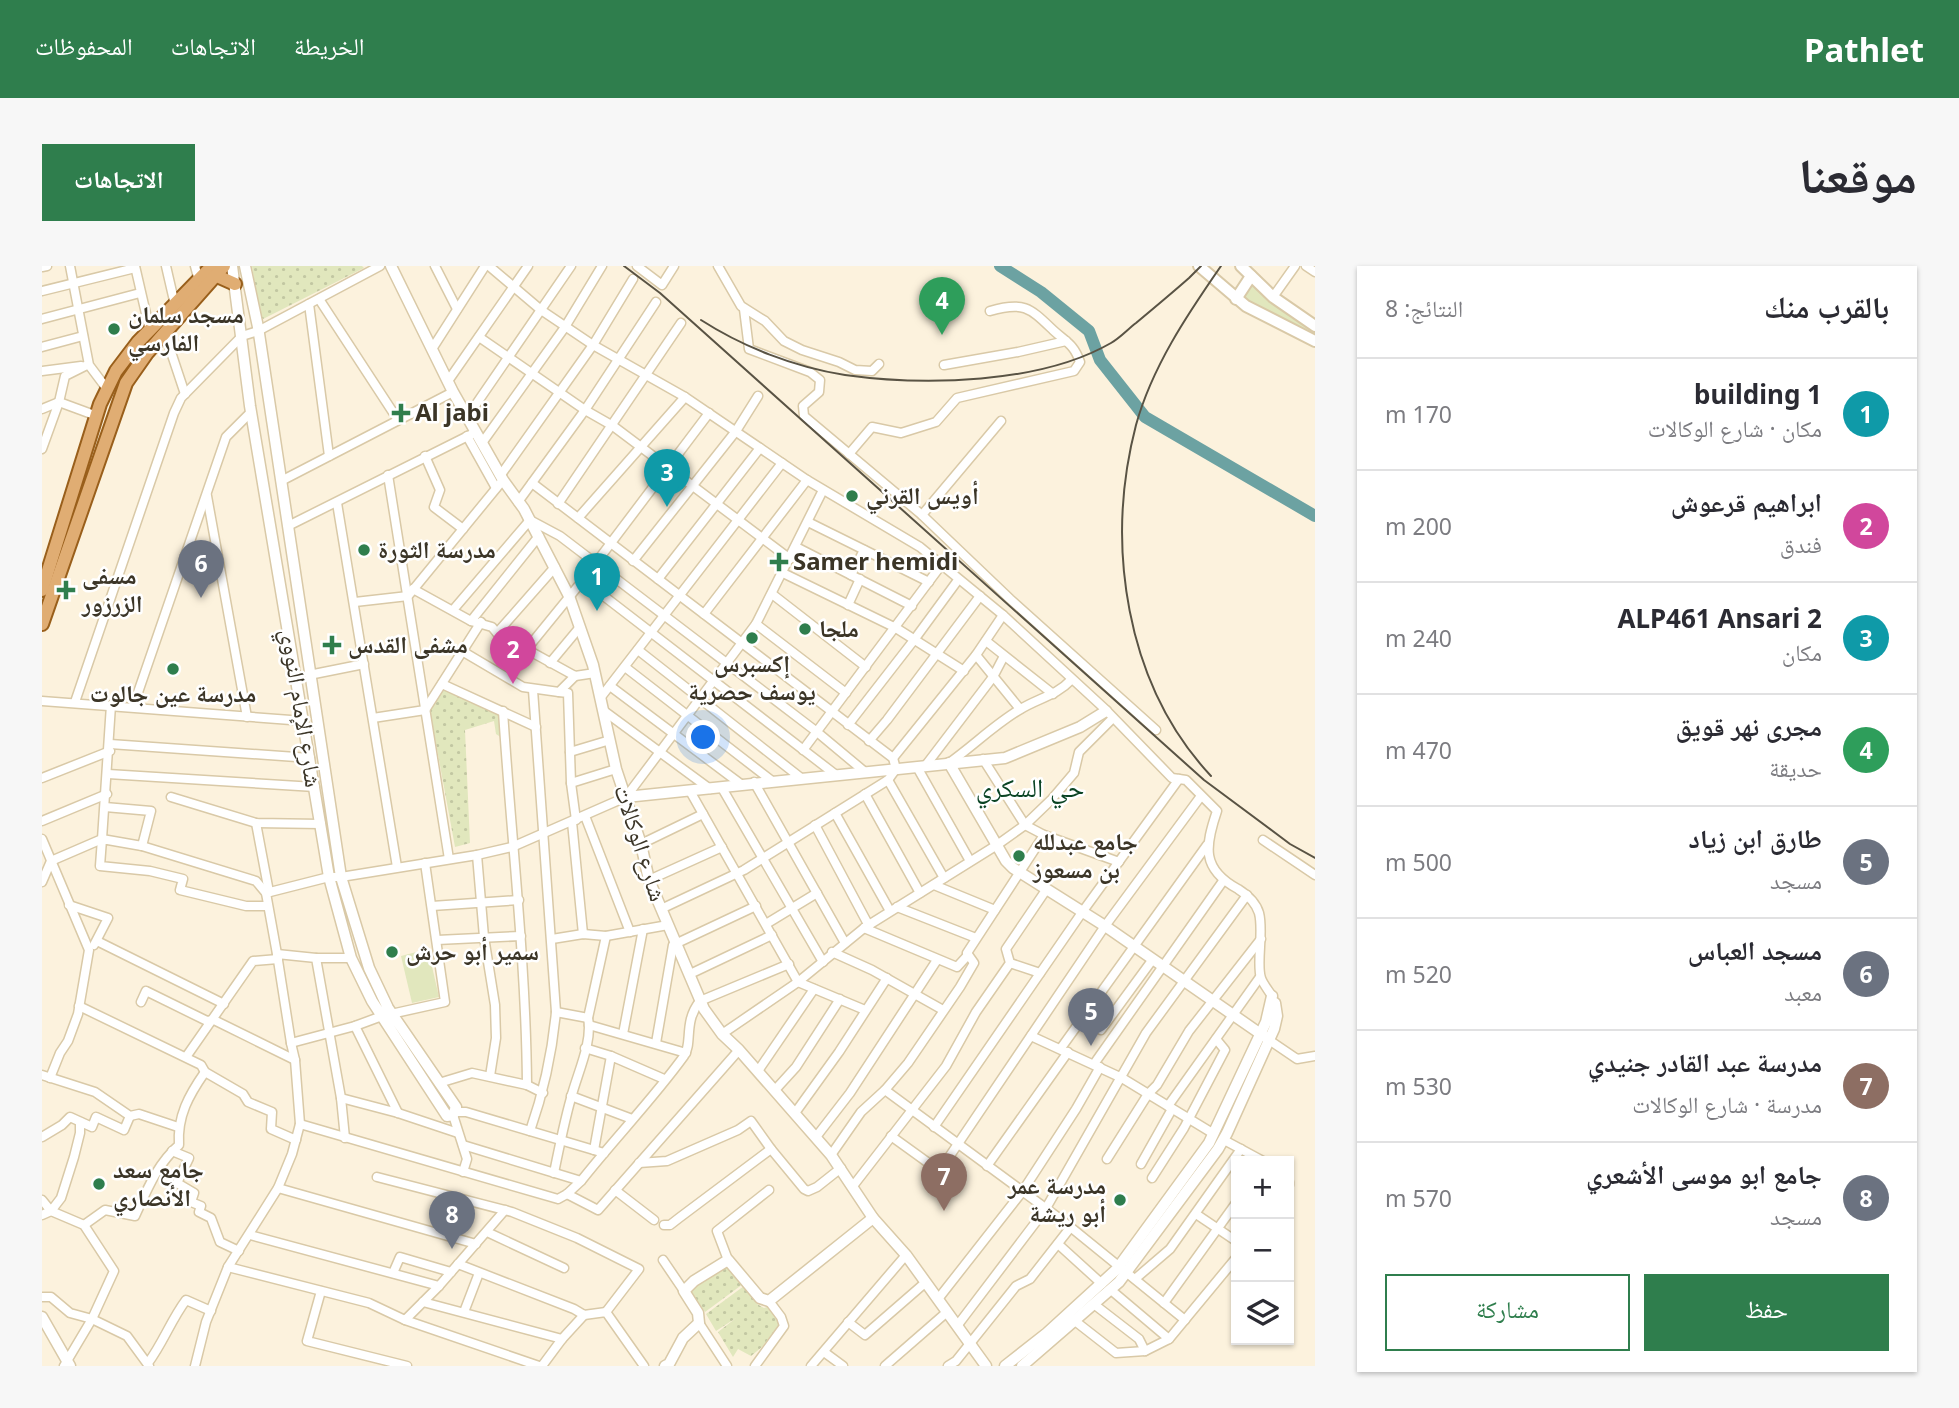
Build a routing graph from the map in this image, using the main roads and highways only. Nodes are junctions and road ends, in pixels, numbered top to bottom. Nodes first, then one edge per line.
1 (1199, 266) edge
2 (1241, 266) edge
3 (217, 269) edge
4 (1251, 276) junction
5 (235, 284) road end
6 (1236, 299) junction
7 (1315, 326) edge
8 (1315, 341) edge
9 (46, 566) edge
10 (42, 590) edge
11 (42, 624) edge

1 - 6 main road
2 - 4 main road
3 - 5 main road
3 - 9 main road
3 - 11 main road
4 - 6 main road
4 - 7 main road
6 - 8 main road
9 - 10 main road

